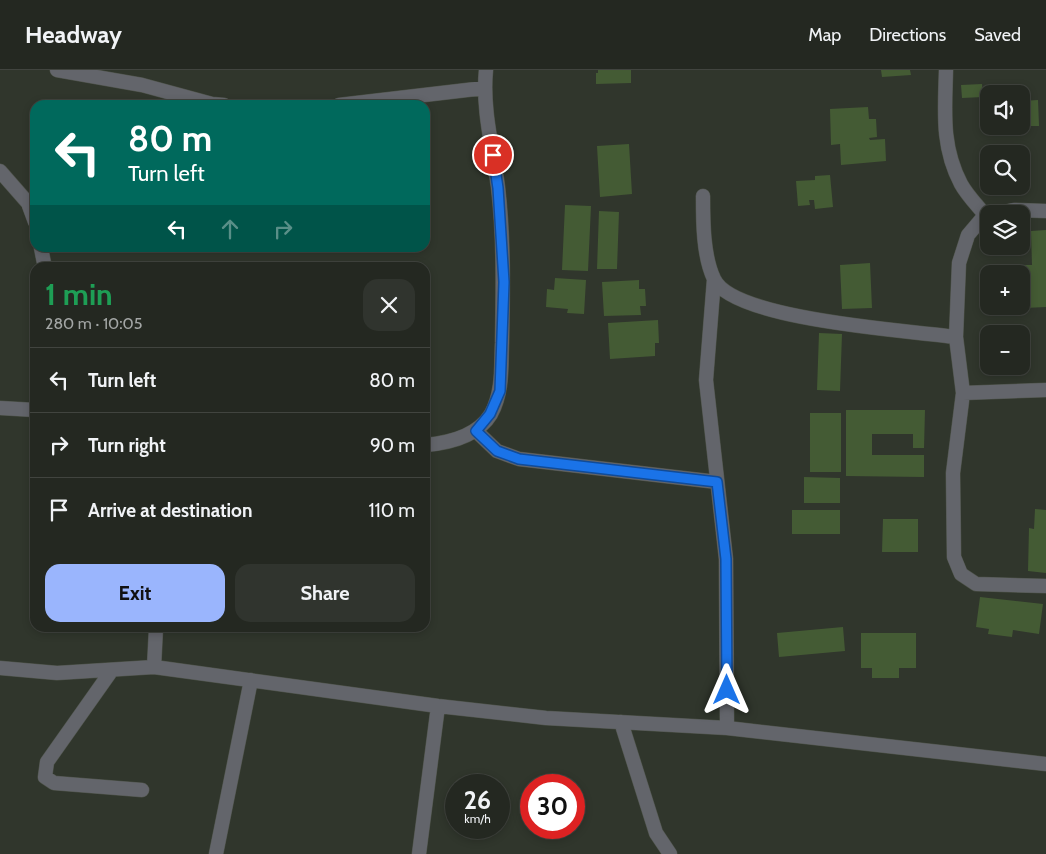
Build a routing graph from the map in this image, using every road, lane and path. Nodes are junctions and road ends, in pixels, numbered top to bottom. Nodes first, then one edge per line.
1 (57, 70) edge
2 (486, 70) edge
3 (946, 70) edge
4 (484, 88) junction
5 (197, 100) edge
6 (382, 100) edge
7 (0, 171) edge
8 (702, 196) dead end
9 (980, 205) edge
10 (30, 208) edge
11 (1030, 210) edge
12 (1046, 211) edge
13 (980, 223) edge
14 (714, 279) junction
15 (956, 337) junction
16 (1046, 390) edge
17 (963, 394) junction
18 (0, 408) edge
19 (30, 410) edge
20 (476, 431) junction
21 (430, 445) edge
22 (717, 482) junction
23 (1046, 586) edge
24 (156, 632) edge
25 (154, 667) junction
26 (0, 668) edge
27 (112, 670) junction
28 (251, 680) junction
29 (438, 706) junction
30 (621, 722) junction
31 (727, 728) junction
32 (1046, 764) edge
33 (142, 790) dead end
34 (216, 854) edge
35 (419, 854) edge
36 (670, 854) edge

1 - 5 street
2 - 4 street
3 - 9 street
4 - 6 street
4 - 20 street
7 - 10 street
8 - 14 street
11 - 12 street
13 - 15 street
14 - 15 street
14 - 22 street
15 - 17 street
16 - 17 street
17 - 23 street
18 - 19 street
20 - 21 street
20 - 22 street
22 - 31 street
24 - 25 street
25 - 27 street
25 - 28 street
26 - 27 street
27 - 33 street
28 - 29 street
28 - 34 street
29 - 30 street
29 - 35 street
30 - 31 street
30 - 36 street
31 - 32 street

